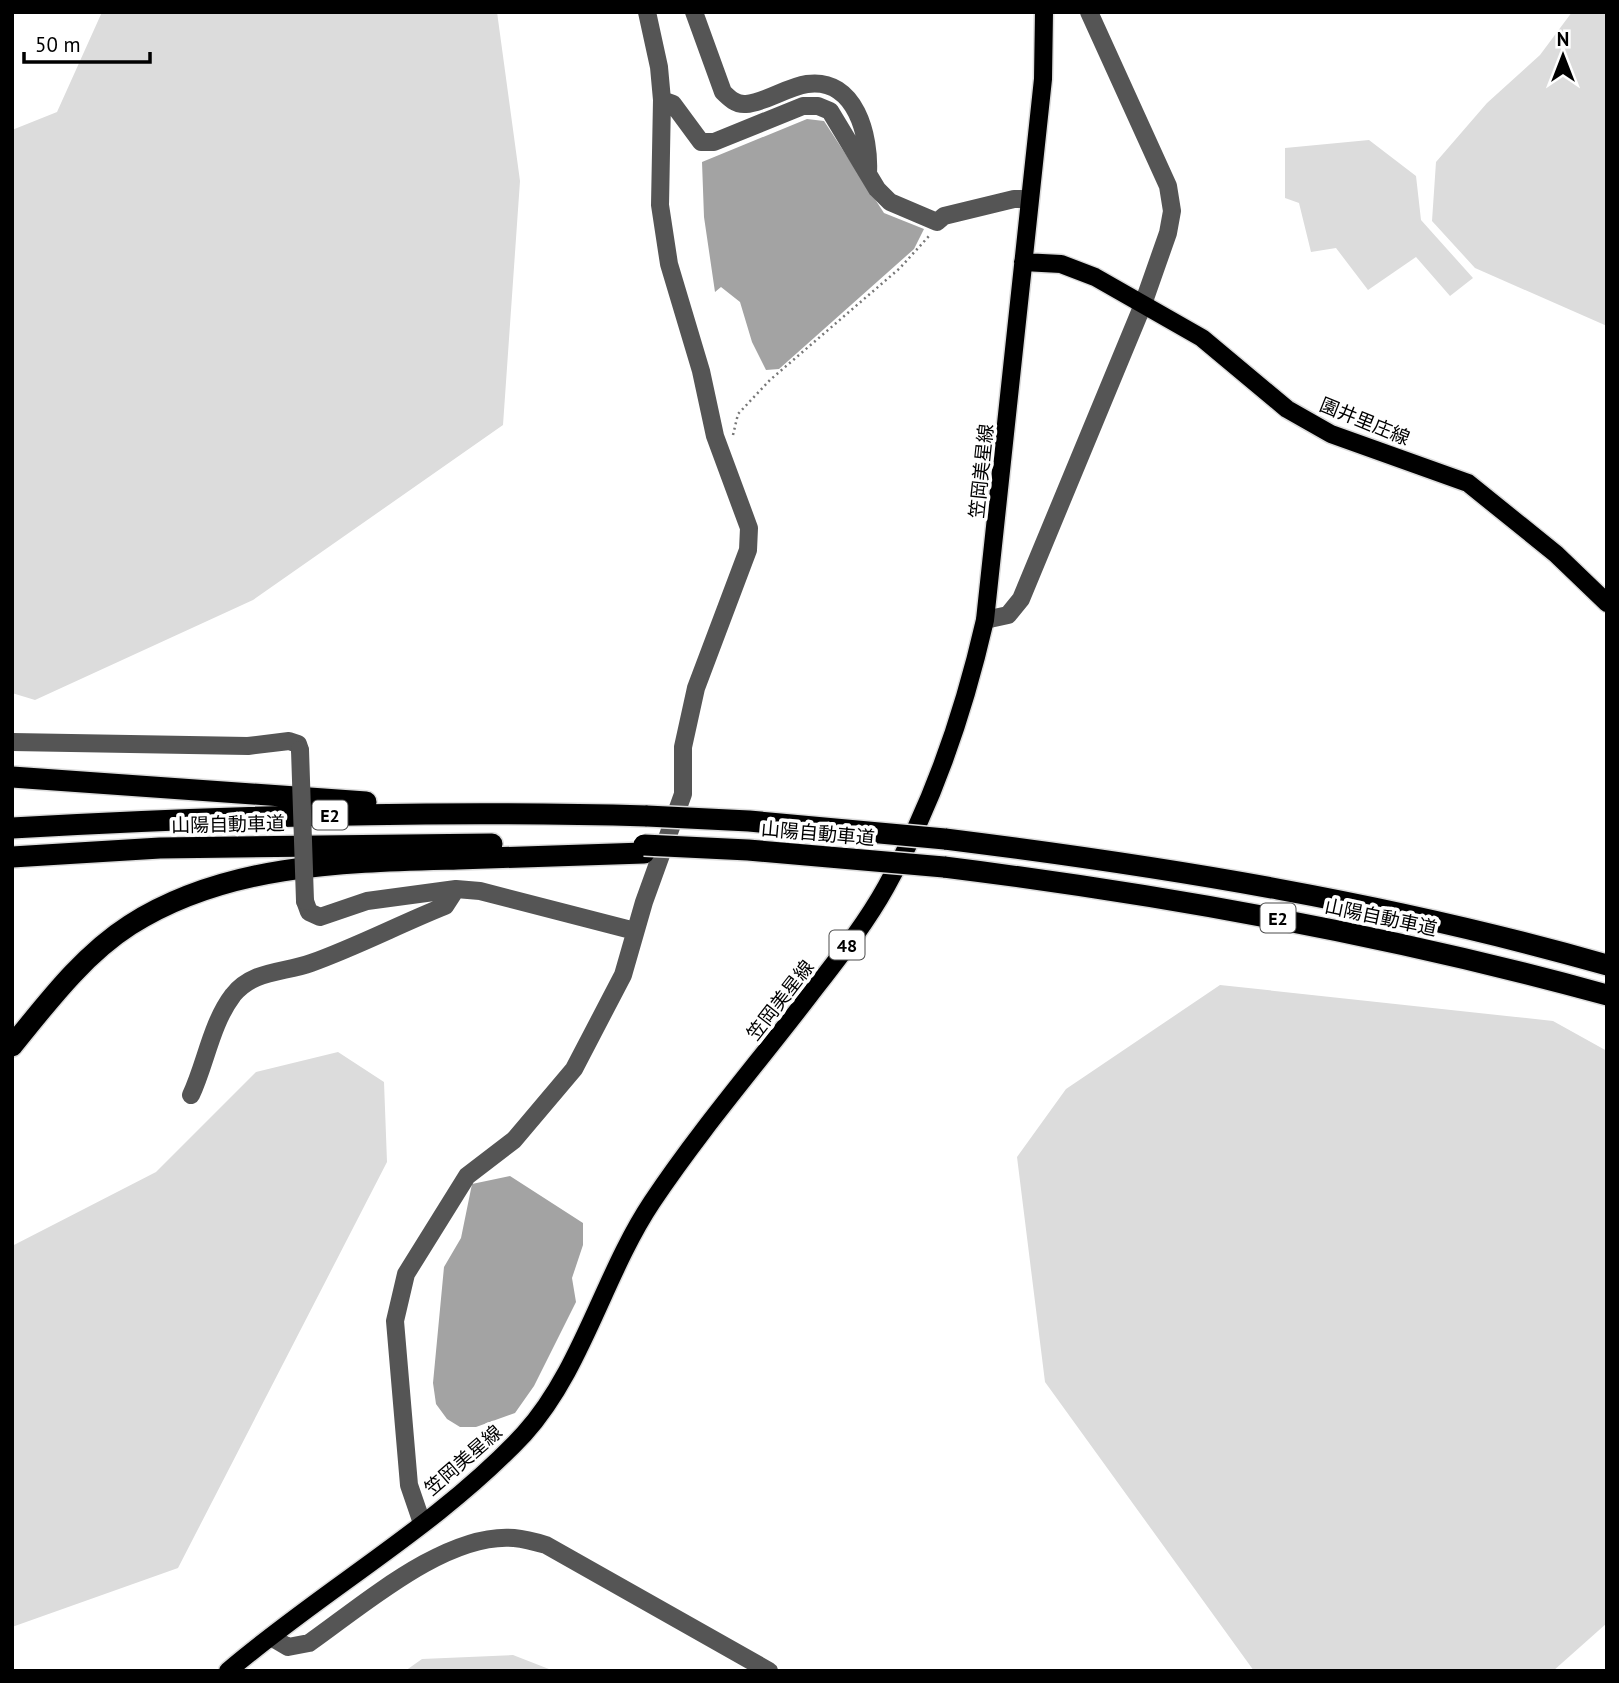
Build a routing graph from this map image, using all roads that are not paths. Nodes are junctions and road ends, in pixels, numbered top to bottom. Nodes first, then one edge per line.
1 (647, 12) edge
2 (694, 12) edge
3 (1044, 12) edge
4 (1089, 12) edge
5 (662, 100) junction
6 (868, 173) junction
7 (1029, 199) junction
8 (1023, 262) junction
9 (1142, 307) junction
10 (1607, 603) edge
11 (985, 620) junction
12 (12, 742) edge
13 (12, 777) edge
14 (520, 813) junction
15 (12, 828) edge
16 (644, 849) junction
17 (12, 857) edge
18 (456, 889) junction
19 (635, 931) junction
20 (1607, 965) edge
21 (1607, 995) edge
22 (12, 1046) edge
23 (191, 1095) dead end
24 (422, 1523) junction
25 (271, 1637) junction
26 (229, 1671) edge
27 (769, 1671) edge

1 - 5 street
2 - 6 street
3 - 7 main road, 笠岡美星線 / 48
4 - 9 street
5 - 6 street
5 - 19 street
6 - 7 street
7 - 8 main road, 笠岡美星線 / 48
8 - 9 main road, 園井里庄線
8 - 11 main road, 笠岡美星線 / 48
9 - 10 main road, 園井里庄線
9 - 11 street
11 - 24 main road, 笠岡美星線 / 48
12 - 18 street, bridge
13 - 14 highway
14 - 15 highway, 山陽自動車道 / E2
14 - 20 highway, 山陽自動車道 / E2, bridge
16 - 17 highway, 山陽自動車道 / E2
16 - 21 highway, 山陽自動車道 / E2, bridge
16 - 22 highway
18 - 19 street
18 - 23 street
19 - 24 street
24 - 25 main road, 笠岡美星線 / 48
25 - 26 main road, 笠岡美星線 / 48
25 - 27 street

